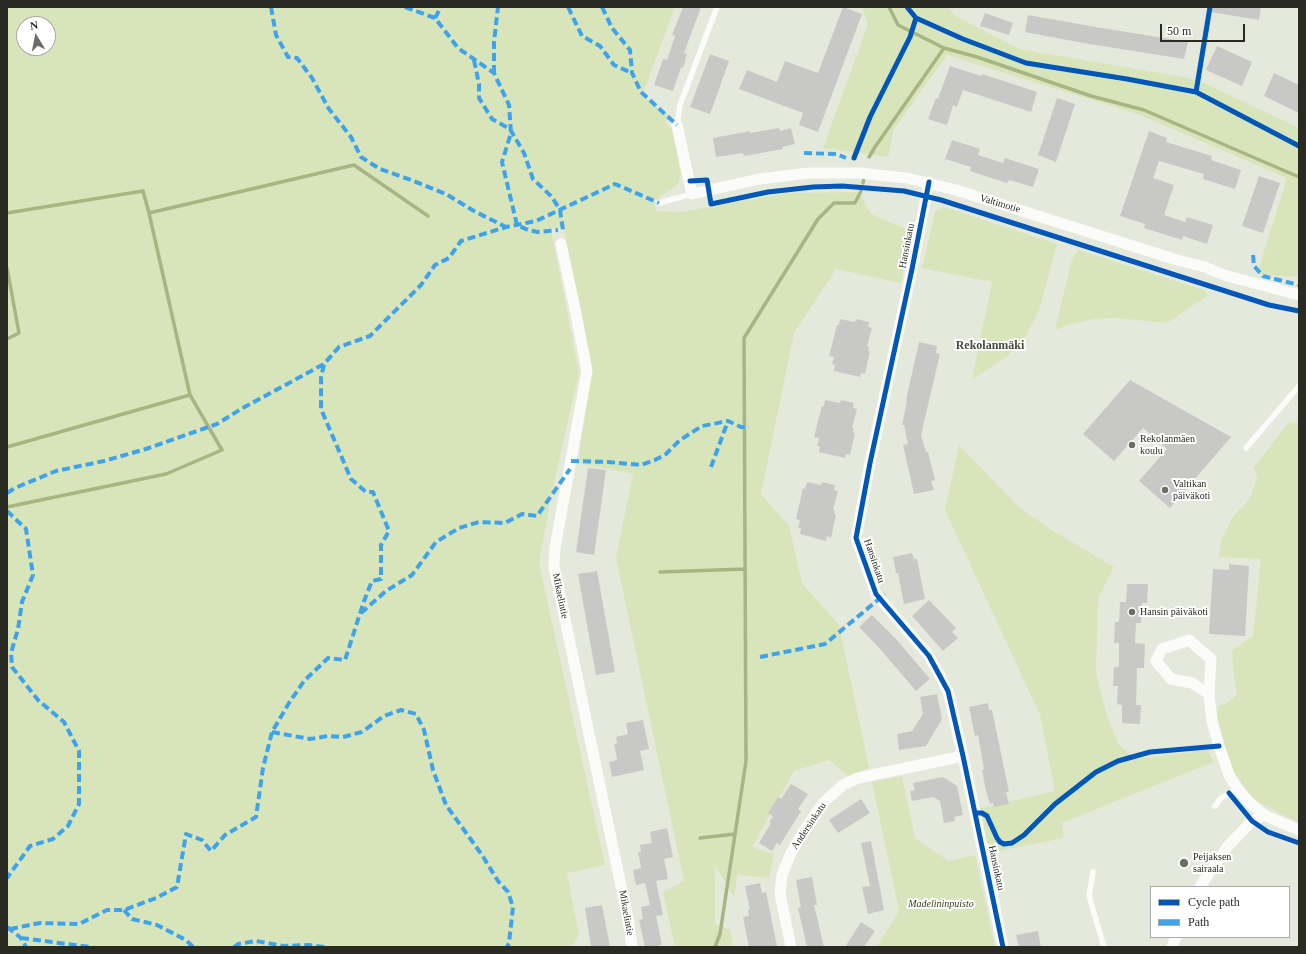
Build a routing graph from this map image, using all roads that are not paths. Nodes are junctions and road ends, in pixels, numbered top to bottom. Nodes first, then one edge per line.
1 (717, 7) edge
2 (677, 125) joint
3 (929, 182) junction
4 (692, 194) junction
5 (659, 203) dead end
6 (561, 244) dead end
7 (1299, 295) edge
8 (1299, 386) edge
9 (1246, 448) dead end
10 (1209, 694) junction
11 (963, 756) junction
12 (1237, 788) junction
13 (1215, 806) dead end
14 (1264, 815) junction
15 (1299, 830) edge
16 (1093, 872) dead end
17 (1201, 886) edge
18 (632, 947) edge
19 (790, 947) edge
20 (1003, 947) edge
21 (1104, 947) edge

1 - 2 lane
2 - 4 street
3 - 4 street, Valtimotie
3 - 7 street, Valtimotie
3 - 11 street, Hansinkatu
4 - 5 lane
6 - 18 street, Mikaelintie
8 - 9 lane
10 - 10 street
10 - 12 street
11 - 19 street, Andersinkatu
11 - 20 street, Hansinkatu
12 - 13 lane
12 - 14 street
14 - 15 street
14 - 17 street
16 - 21 lane

